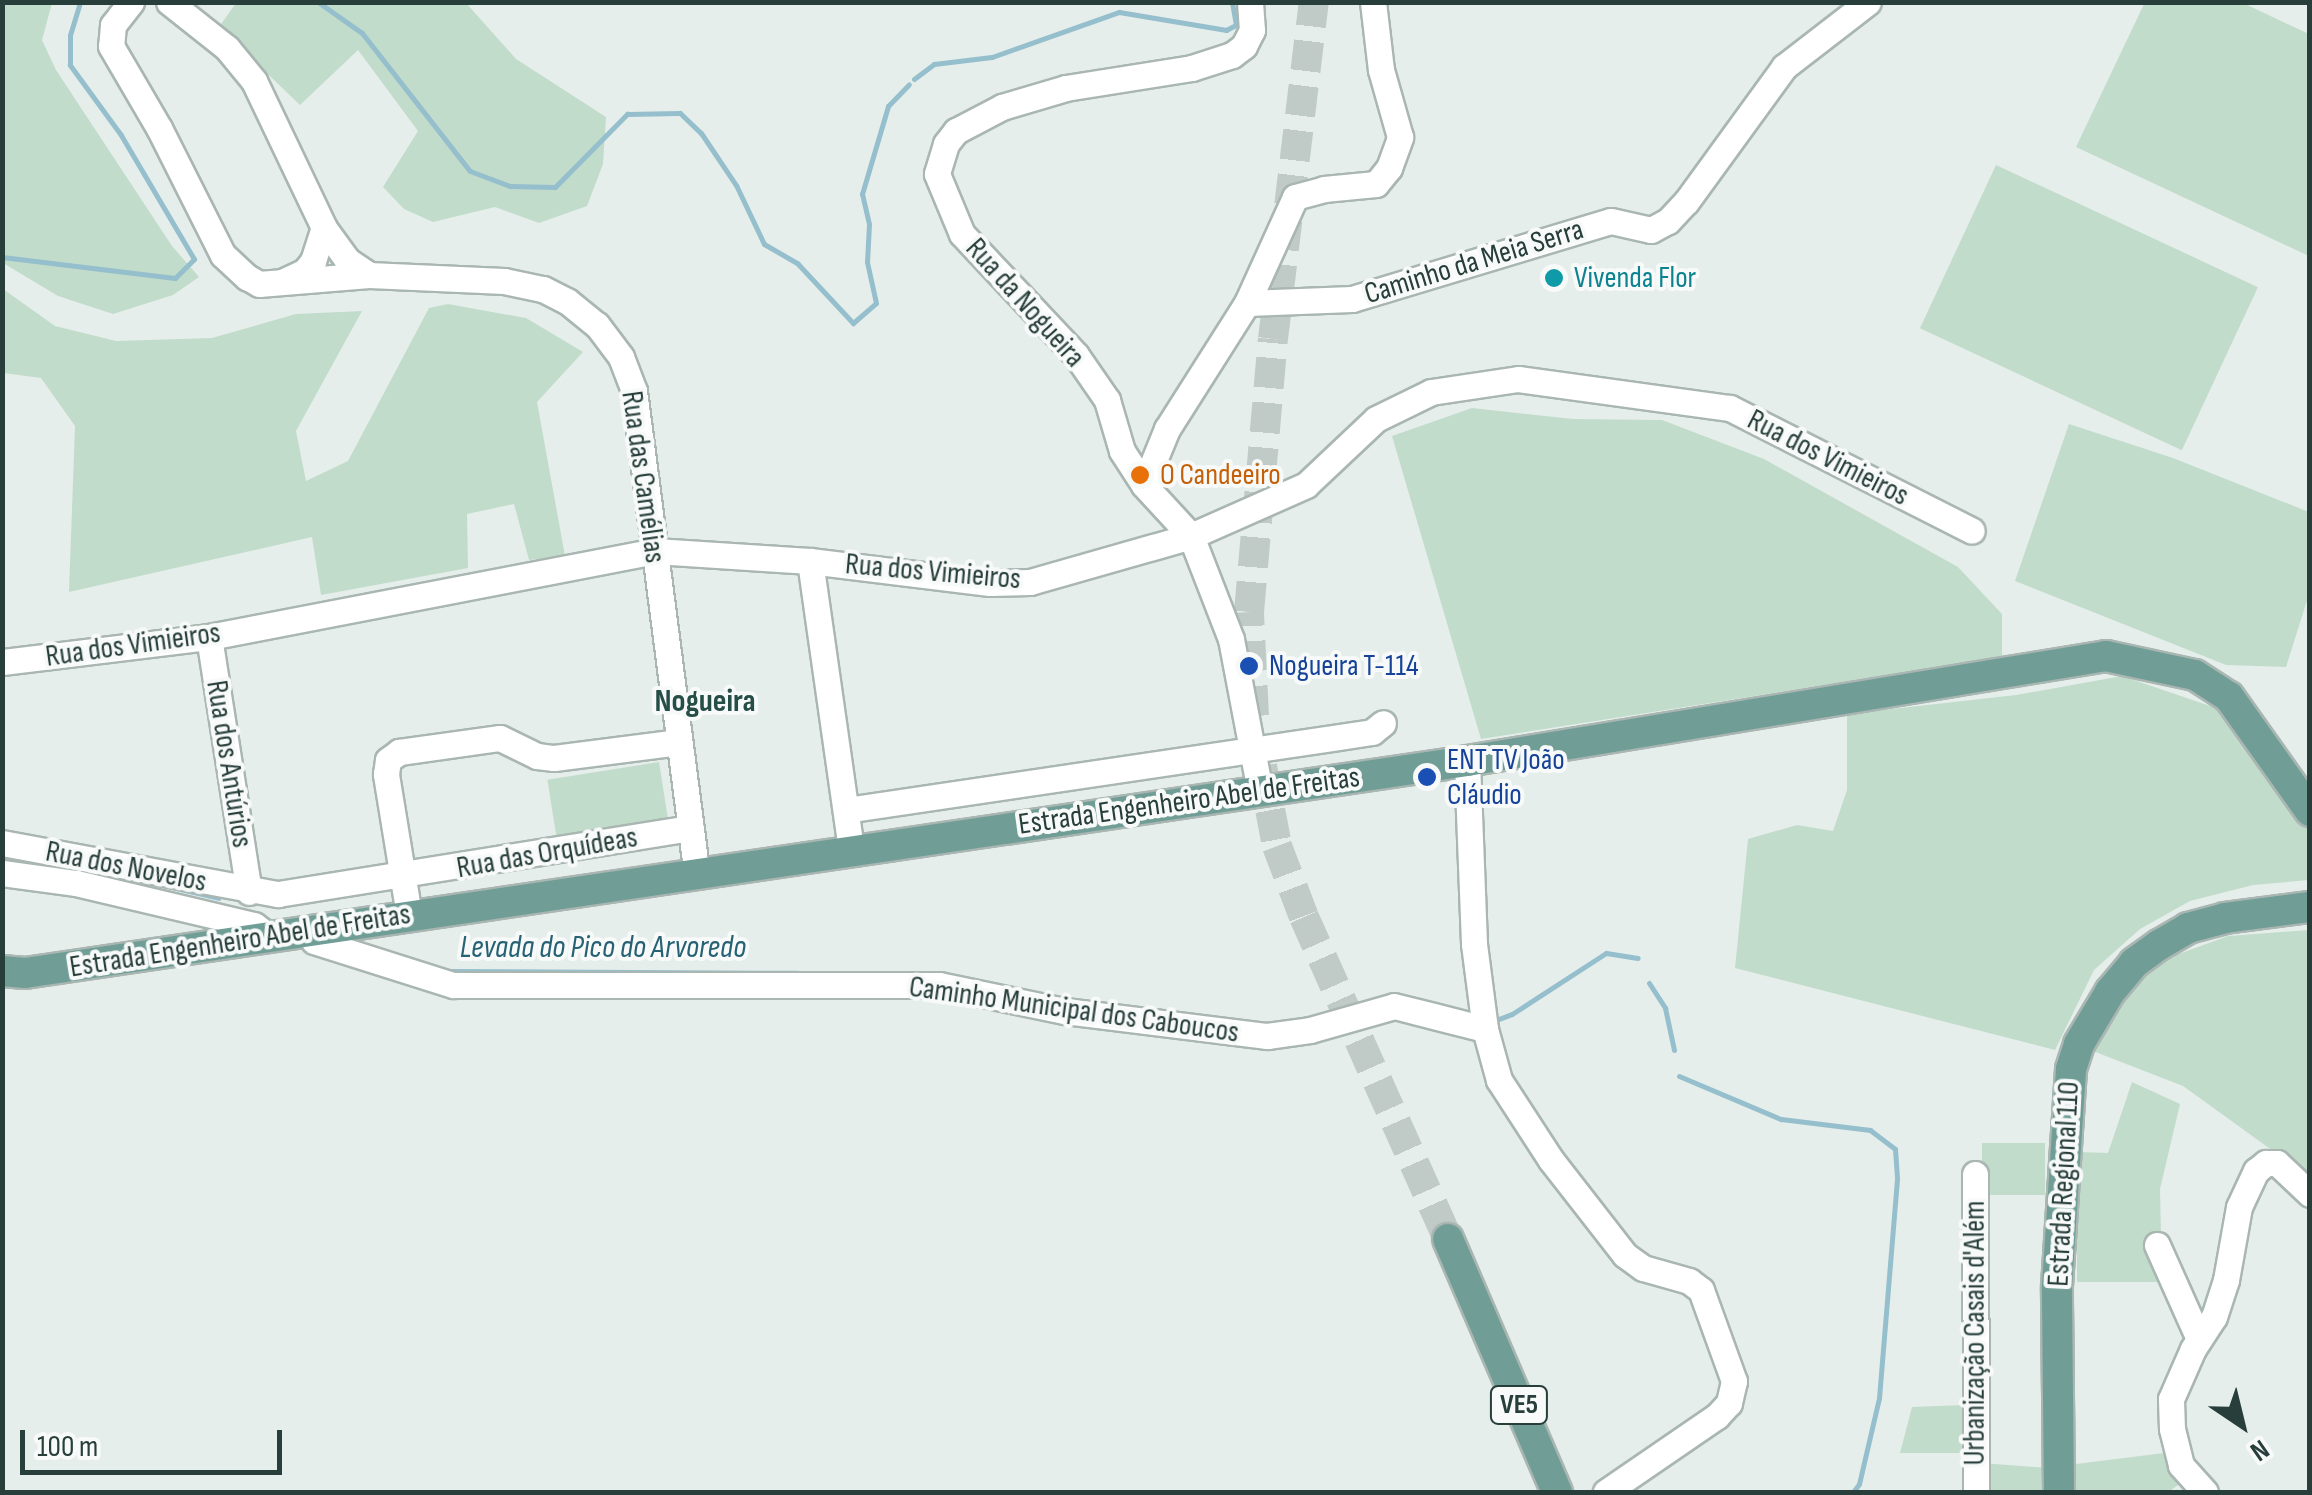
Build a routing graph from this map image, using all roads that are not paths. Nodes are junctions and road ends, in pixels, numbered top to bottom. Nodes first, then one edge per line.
1 (130, 2) edge
2 (169, 2) edge
3 (1250, 2) edge
4 (1373, 2) edge
5 (1868, 2) edge
6 (324, 228) junction
7 (369, 274) junction
8 (284, 280) junction
9 (1247, 304) junction
10 (1144, 485) junction
11 (1972, 531) dead end
12 (1191, 536) junction
13 (654, 551) junction
14 (810, 561) junction
15 (208, 637) junction
16 (2, 662) edge
17 (1382, 722) dead end
18 (680, 742) junction
19 (1252, 748) junction
20 (1467, 761) junction
21 (1260, 790) junction
22 (846, 810) junction
23 (2310, 811) edge
24 (691, 828) junction
25 (2, 843) edge
26 (851, 848) junction
27 (2, 873) edge
28 (697, 876) junction
29 (403, 877) junction
30 (249, 892) junction
31 (2310, 907) edge
32 (410, 915) junction
33 (311, 931) junction
34 (270, 937) junction
35 (2, 971) edge
36 (1484, 1028) junction
37 (1975, 1174) dead end
38 (2310, 1194) edge
39 (1448, 1239) tunnel mouth
40 (2157, 1246) dead end
41 (2199, 1339) junction
42 (1558, 1492) edge
43 (1606, 1492) edge
44 (1976, 1492) edge
45 (2059, 1492) edge
46 (2205, 1492) edge

1 - 8 street, Rua das Camélias
2 - 6 street
3 - 10 street, Rua da Nogueira
4 - 9 street
5 - 9 street, Caminho da Meia Serra
6 - 7 street
6 - 8 street
7 - 8 street, Rua das Camélias
7 - 13 street, Rua das Camélias
9 - 10 street
10 - 12 street, Rua da Nogueira
11 - 12 street, Rua dos Vimieiros
12 - 14 street, Rua dos Vimieiros
12 - 19 street, Rua da Nogueira
13 - 14 street, Rua dos Vimieiros
13 - 15 street, Rua dos Vimieiros
13 - 18 street, Rua das Camélias
14 - 22 street
15 - 16 street, Rua dos Vimieiros
15 - 30 street, Rua dos Antúrios
17 - 19 street
18 - 24 street, Rua das Camélias
18 - 29 street
19 - 21 street, Rua da Nogueira
19 - 22 street
20 - 21 main road, Estrada Engenheiro Abel de Freitas
20 - 23 main road, Estrada Engenheiro Abel de Freitas
20 - 36 street
21 - 26 main road, Estrada Engenheiro Abel de Freitas
22 - 26 street
24 - 28 street, Rua das Camélias
24 - 29 street, Rua das Orquídeas
25 - 30 street, Rua dos Novelos
26 - 28 main road, Estrada Engenheiro Abel de Freitas
27 - 34 street
28 - 32 main road, Estrada Engenheiro Abel de Freitas
29 - 30 street, Rua das Orquídeas
29 - 32 street
31 - 45 main road, Estrada Regional 110
32 - 33 main road, Estrada Engenheiro Abel de Freitas
33 - 34 main road, Estrada Engenheiro Abel de Freitas
33 - 36 street, Caminho Municipal dos Caboucos
34 - 35 main road, Estrada Engenheiro Abel de Freitas
36 - 43 street
37 - 44 street, Urbanização Casais d'Além
38 - 41 street
39 - 42 main road, VE5
40 - 41 street
41 - 46 street

